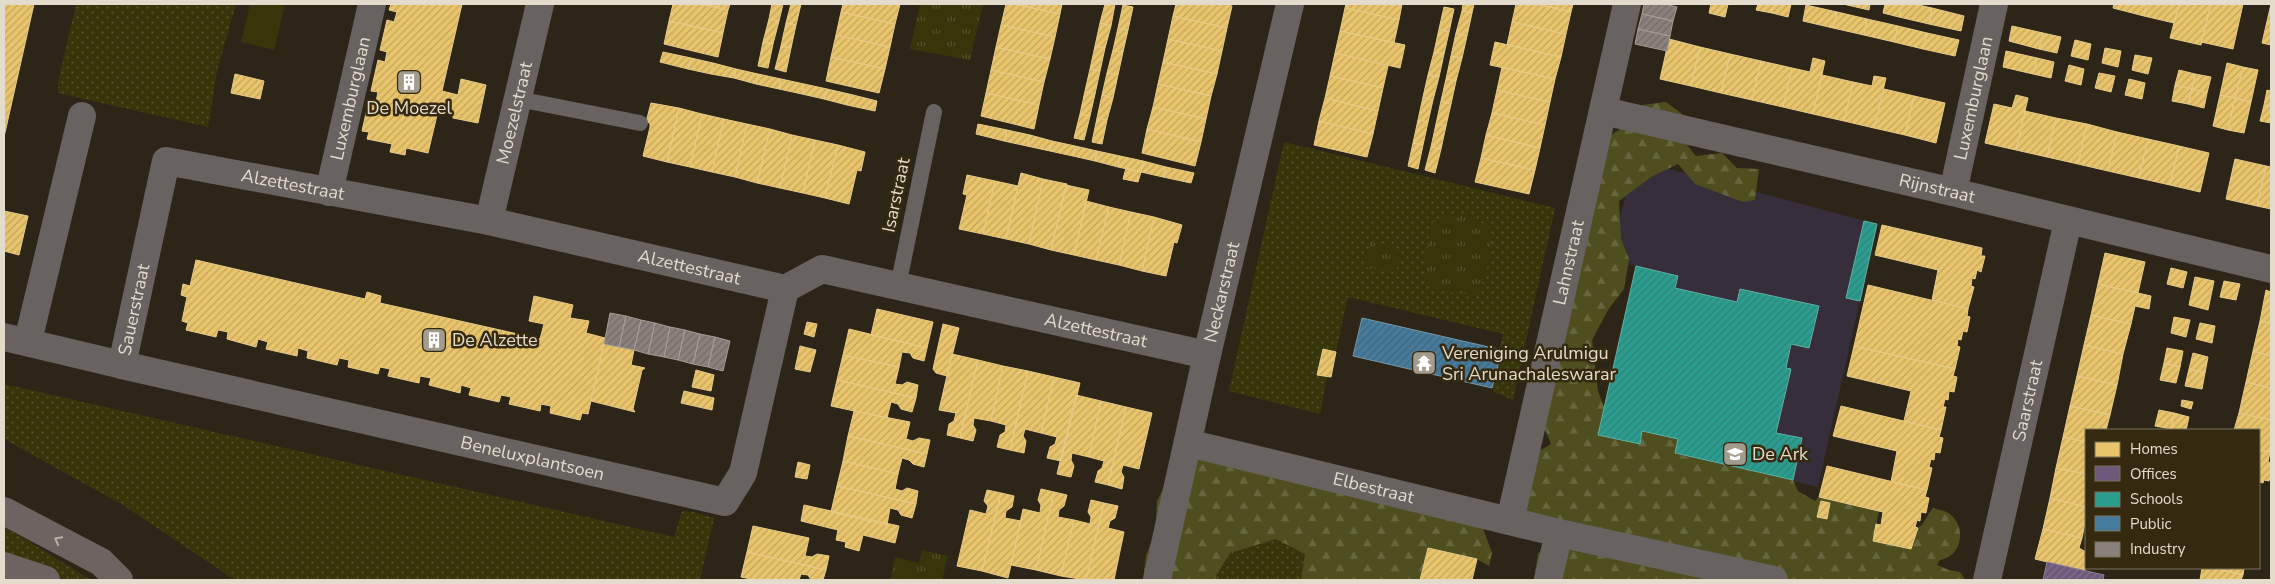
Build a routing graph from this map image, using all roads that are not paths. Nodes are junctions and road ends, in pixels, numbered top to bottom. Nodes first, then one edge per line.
1 (372, 4) edge
2 (540, 4) edge
3 (1290, 4) edge
4 (1627, 4) edge
5 (1994, 4) edge
6 (518, 99) junction
7 (1604, 111) junction
8 (934, 112) dead end
9 (82, 116) dead end
10 (640, 123) dead end
11 (166, 160) joint
12 (329, 192) junction
13 (1953, 192) junction
14 (489, 221) junction
15 (2068, 221) junction
16 (2271, 269) edge
17 (898, 286) junction
18 (785, 288) junction
19 (16, 339) edge
20 (1207, 355) junction
21 (122, 365) junction
22 (1188, 443) junction
23 (4, 511) edge
24 (1510, 521) junction
25 (1559, 533) junction
26 (4, 566) edge
27 (46, 580) edge
28 (119, 580) edge
29 (1157, 580) edge
30 (1548, 580) edge
31 (1774, 580) edge
32 (1987, 580) edge

1 - 12 street, Luxemburglaan
2 - 6 street, Moezelstraat
3 - 20 street, Neckarstraat
4 - 7 street, Lahnstraat
5 - 13 street, Luxemburglaan
6 - 10 lane
6 - 14 street, Moezelstraat
7 - 13 street, Rijnstraat
7 - 24 street, Lahnstraat
8 - 17 lane, Isarstraat
9 - 19 street, Sauerstraat
11 - 12 street, Alzettestraat
11 - 21 street, Sauerstraat
12 - 14 street, Alzettestraat
13 - 15 street, Rijnstraat
14 - 18 street, Alzettestraat
15 - 16 street, Rijnstraat
15 - 32 street, Saarstraat
17 - 18 street, Alzettestraat
17 - 20 street, Alzettestraat
18 - 21 street, Beneluxplantsoen
19 - 21 street, Sauerstraat
20 - 22 street, Neckarstraat
22 - 24 street, Elbestraat
22 - 29 street, Neckarstraat
28 -> 23 main road
24 - 25 street, Elbestraat
25 - 30 street
25 - 31 street, Elbestraat
26 - 27 main road

